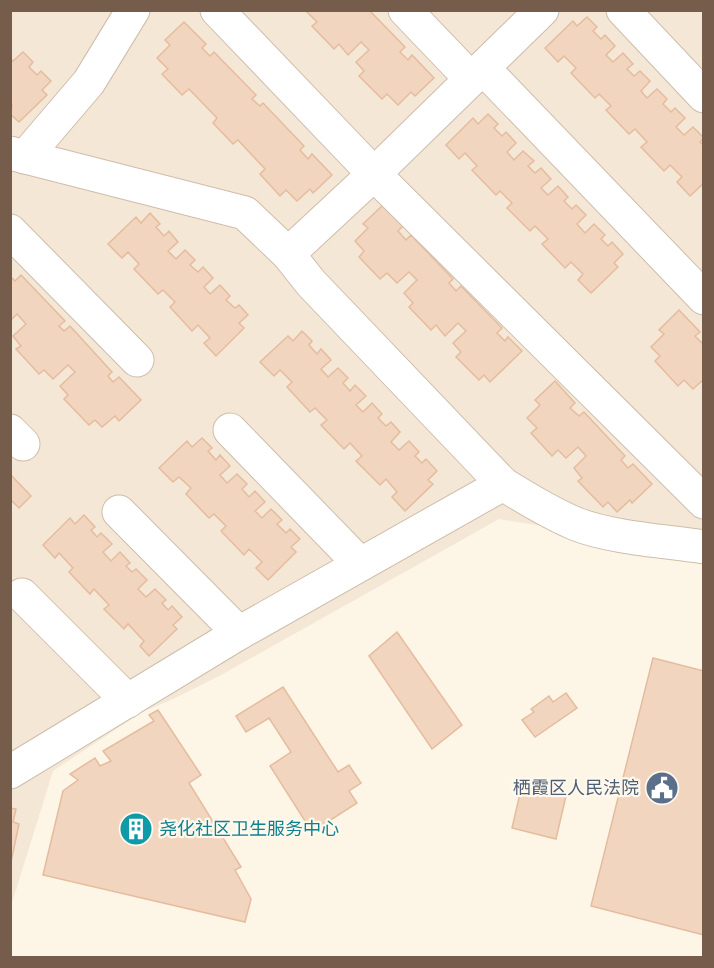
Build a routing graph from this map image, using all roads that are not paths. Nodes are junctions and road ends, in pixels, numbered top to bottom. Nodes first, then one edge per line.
1 (133, 10) edge
2 (217, 10) edge
3 (405, 10) edge
4 (542, 10) edge
5 (623, 10) edge
6 (477, 73) junction
7 (704, 96) edge
8 (18, 155) edge
9 (374, 174) junction
10 (10, 231) edge
11 (288, 254) junction
12 (704, 298) edge
13 (137, 360) dead end
14 (230, 430) dead end
15 (503, 484) junction
16 (704, 502) edge
17 (119, 512) dead end
18 (704, 547) edge
19 (360, 564) junction
20 (22, 595) dead end
21 (239, 633) junction
22 (128, 701) junction
23 (10, 771) edge

1 - 8 lane
2 - 9 lane
3 - 6 lane
4 - 6 lane
5 - 7 lane
6 - 9 lane
6 - 12 lane
8 - 11 lane
9 - 11 lane
9 - 16 lane
10 - 13 lane
11 - 15 lane
14 - 19 lane
15 - 18 lane
15 - 19 lane
17 - 21 lane
19 - 21 lane
20 - 22 lane
21 - 22 lane
22 - 23 lane

